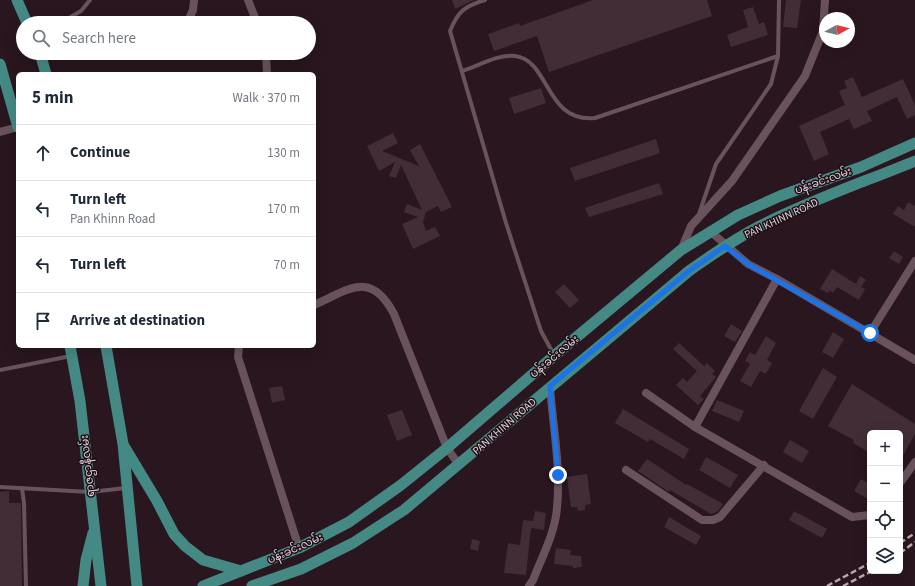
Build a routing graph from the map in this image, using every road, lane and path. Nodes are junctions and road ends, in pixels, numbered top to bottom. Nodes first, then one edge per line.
1 (17, 0) edge
2 (90, 0) edge
3 (194, 0) edge
4 (248, 0) edge
5 (485, 0) edge
6 (779, 0) edge
7 (825, 0) edge
8 (24, 16) edge
9 (72, 16) edge
10 (190, 16) edge
11 (255, 16) edge
12 (778, 56) junction
13 (44, 60) edge
14 (266, 60) edge
15 (0, 64) edge
16 (462, 71) junction
17 (46, 72) edge
18 (267, 72) edge
19 (16, 120) edge
20 (16, 128) edge
21 (0, 132) edge
22 (915, 143) edge
23 (915, 161) edge
24 (697, 218) junction
25 (711, 232) junction
26 (725, 246) junction
27 (681, 250) junction
28 (915, 261) edge
29 (777, 279) junction
30 (316, 304) edge
31 (870, 333) junction
32 (106, 348) edge
33 (239, 348) edge
34 (71, 351) edge
35 (555, 355) junction
36 (915, 360) edge
37 (0, 370) edge
38 (550, 386) junction
39 (646, 393) dead end
40 (695, 427) junction
41 (123, 444) junction
42 (448, 448) junction
43 (915, 462) edge
44 (459, 465) junction
45 (764, 465) junction
46 (626, 470) dead end
47 (903, 479) edge
48 (0, 487) edge
49 (22, 488) junction
50 (127, 488) junction
51 (90, 492) junction
52 (867, 515) edge
53 (94, 526) junction
54 (299, 548) junction
55 (241, 571) junction
56 (26, 586) edge
57 (83, 586) edge
58 (102, 586) edge
59 (137, 586) edge
60 (204, 586) edge
61 (252, 586) edge
62 (529, 586) edge

1 - 8 main road
2 - 9 lane
3 - 10 street
4 - 11 street
5 - 16 lane
6 - 12 lane
7 - 24 street
12 - 16 lane
12 - 24 lane
13 - 17 main road
14 - 18 street
15 - 19 main road
16 - 35 lane
20 - 21 street
22 - 25 main road, ပန်းခင်းလမ်း
23 - 26 main road, PAN KHINN ROAD
24 - 27 street
25 - 26 street
25 - 27 main road, ပန်းခင်းလမ်း
26 - 29 street
26 - 38 main road, PAN KHINN ROAD
27 - 35 main road, ပန်းခင်းလမ်း
28 - 31 street
29 - 31 street
29 - 40 street
30 - 42 street
31 - 36 street
32 - 41 main road
33 - 54 street
34 - 37 lane
34 - 51 main road, ရာဇဌာနီလမ်း
35 - 42 main road, ပန်းခင်းလမ်း
38 - 44 main road, PAN KHINN ROAD
38 - 62 street
39 - 40 street
40 - 45 street
41 - 50 main road
41 - 55 main road
42 - 44 street
42 - 54 main road, ပန်းခင်းလမ်း
43 - 47 street
44 - 61 main road, PAN KHINN ROAD
45 - 46 street
45 - 52 street
48 - 49 lane
49 - 51 lane
49 - 56 lane
50 - 51 lane
50 - 59 main road
51 - 53 main road, ရာဇဌာနီလမ်း
53 - 57 main road
53 - 58 main road, ရာဇဌာနီလမ်း
54 - 55 main road, ပန်းခင်းလမ်း
55 - 60 main road, ပန်းခင်းလမ်း

